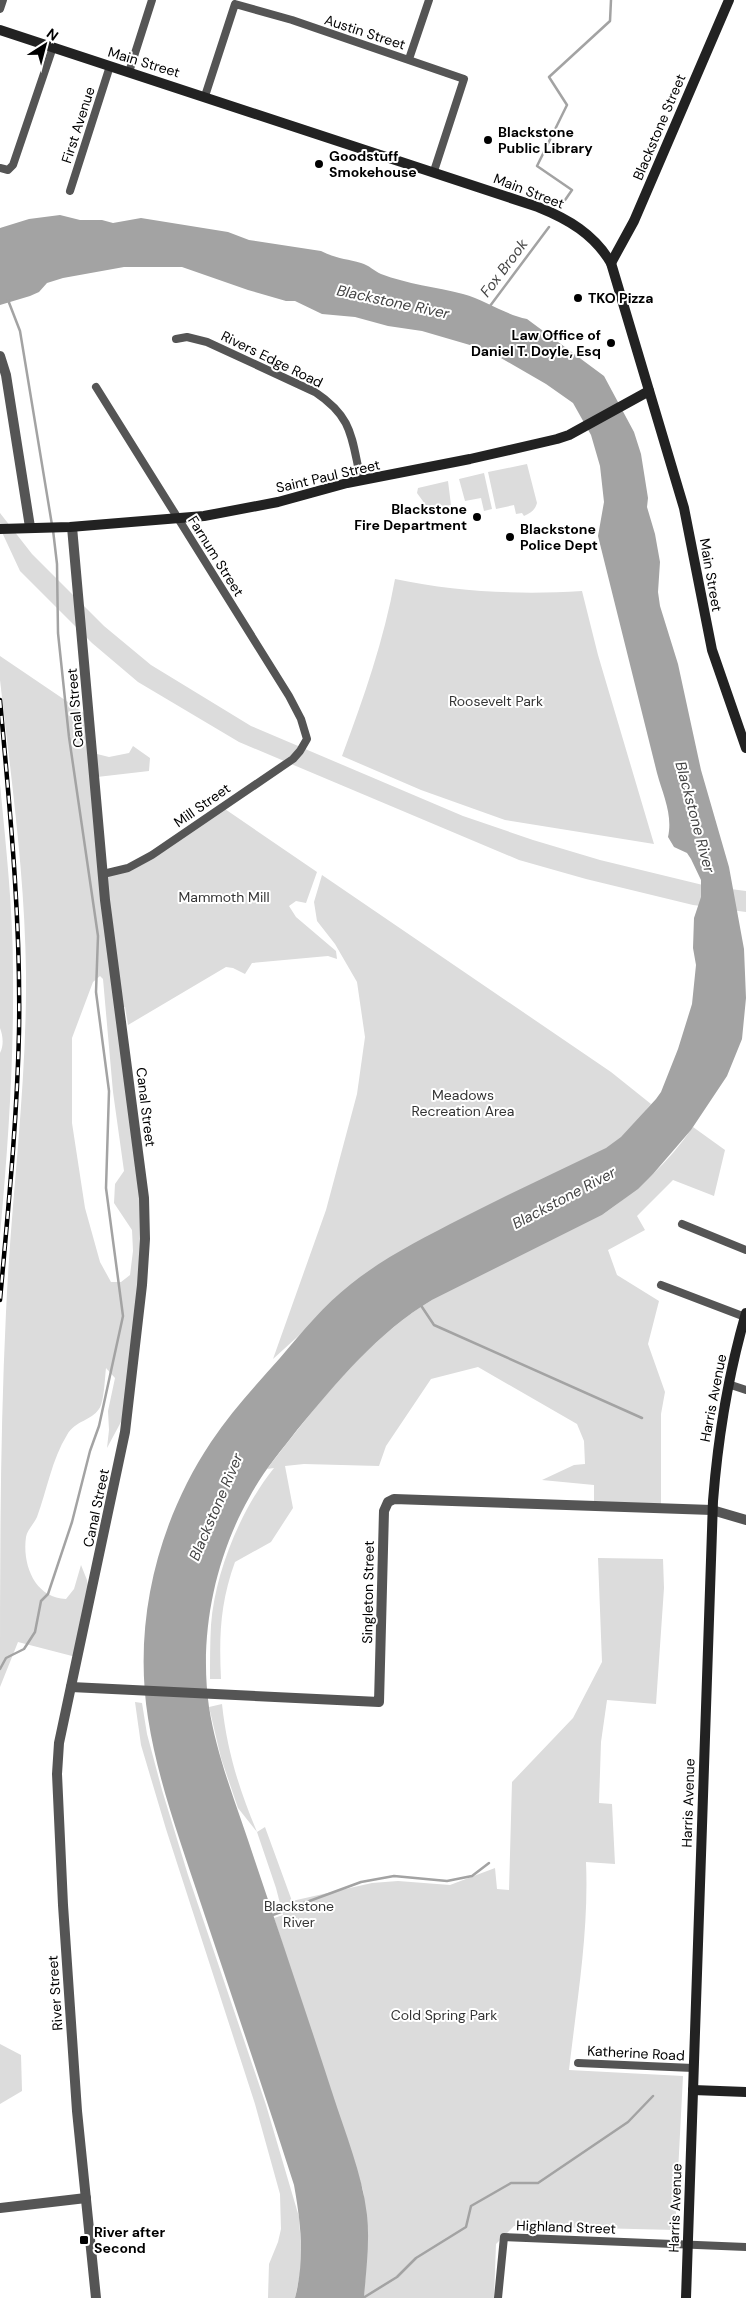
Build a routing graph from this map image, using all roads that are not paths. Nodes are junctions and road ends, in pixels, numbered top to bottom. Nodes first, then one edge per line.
1 (3, 0) edge
2 (152, 0) edge
3 (429, 0) edge
4 (730, 0) edge
5 (235, 2) edge
6 (0, 9) edge
7 (0, 30) edge
8 (53, 47) junction
9 (409, 59) junction
10 (110, 66) junction
11 (129, 72) junction
12 (205, 96) junction
13 (0, 168) edge
14 (434, 171) junction
15 (70, 192) dead end
16 (611, 263) junction
17 (176, 338) dead end
18 (0, 356) edge
19 (96, 387) dead end
20 (649, 391) junction
21 (361, 480) junction
22 (178, 518) junction
23 (72, 527) junction
24 (30, 528) junction
25 (0, 529) edge
26 (306, 742) joint
27 (746, 748) edge
28 (103, 874) junction
29 (682, 1224) dead end
30 (746, 1250) edge
31 (661, 1285) dead end
32 (746, 1315) edge
33 (728, 1384) junction
34 (746, 1390) edge
35 (712, 1510) junction
36 (746, 1520) edge
37 (72, 1687) junction
38 (578, 2063) dead end
39 (693, 2068) junction
40 (693, 2090) junction
41 (746, 2092) edge
42 (86, 2198) junction
43 (0, 2208) edge
44 (688, 2245) junction
45 (746, 2247) edge
46 (96, 2298) edge
47 (498, 2298) edge
48 (686, 2298) edge

1 - 6 street
2 - 11 street
3 - 9 street
4 - 16 main road, Blackstone Street
5 - 9 street, Austin Street
5 - 12 street, Austin Street
7 - 8 main road, Main Street
8 - 10 main road, Main Street
8 - 13 street
9 - 14 street, Austin Street
10 - 11 main road, Main Street
10 - 15 street, First Avenue
11 - 12 main road, Main Street
12 - 14 main road, Main Street
14 - 16 main road, Main Street
16 - 20 main road, Main Street
17 - 21 street, Rivers Edge Road
18 - 24 street
19 - 22 street, Farnum Street
20 - 21 main road, Saint Paul Street
20 - 27 main road, Main Street
21 - 22 main road, Saint Paul Street
22 - 23 main road, Saint Paul Street
22 - 26 street, Farnum Street
23 - 24 main road, Saint Paul Street
23 - 28 street, Canal Street
24 - 25 main road, Saint Paul Street
26 - 28 street, Mill Street
28 - 37 street, Canal Street
29 - 30 street
31 - 32 street
32 - 33 main road, Harris Avenue
33 - 34 street
33 - 35 main road, Harris Avenue
35 - 36 street
35 - 37 street, Singleton Street
35 - 39 main road, Harris Avenue
37 - 42 street, River Street
38 - 39 street, Katherine Road
39 - 40 main road, Harris Avenue
40 - 41 main road
40 - 44 main road, Harris Avenue
42 - 43 street
42 - 46 street, River Street
44 - 45 street
44 - 47 street, Highland Street
44 - 48 main road, Harris Avenue

